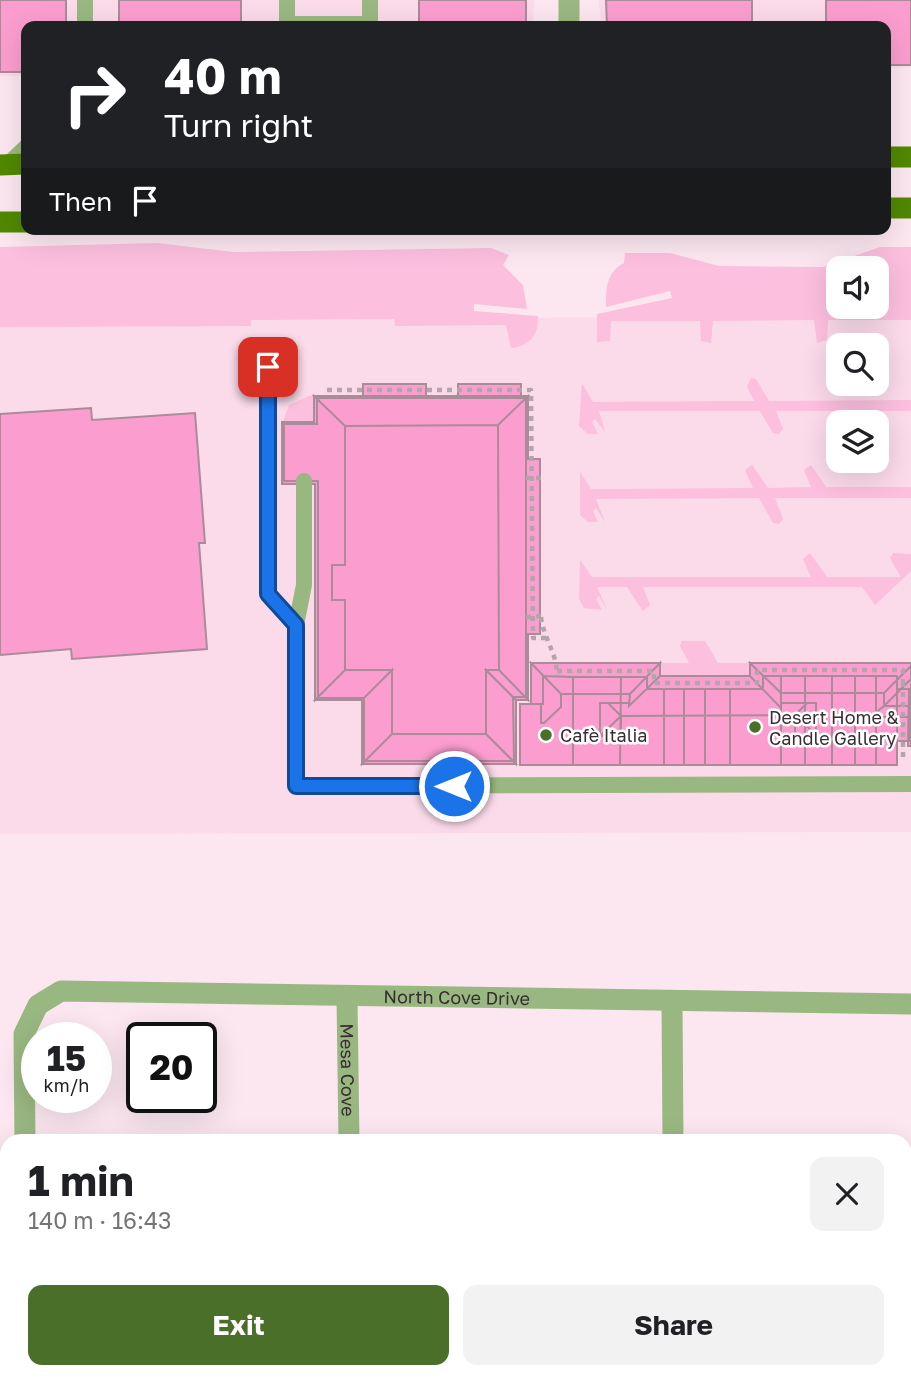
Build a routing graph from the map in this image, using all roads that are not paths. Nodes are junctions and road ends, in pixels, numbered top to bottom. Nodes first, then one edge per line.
1 (85, 0) edge
2 (287, 0) edge
3 (370, 0) edge
4 (569, 0) edge
5 (85, 21) edge
6 (287, 21) edge
7 (370, 21) edge
8 (569, 21) edge
9 (891, 157) edge
10 (911, 157) edge
11 (891, 208) edge
12 (911, 208) edge
13 (0, 222) edge
14 (21, 222) edge
15 (268, 367) dead end
16 (304, 481) dead end
17 (296, 625) junction
18 (911, 784) edge
19 (347, 998) junction
20 (672, 1002) junction
21 (911, 1004) edge
22 (25, 1134) edge
23 (349, 1134) edge
24 (673, 1134) edge

1 - 5 lane
2 - 6 lane
3 - 7 lane
4 - 8 street
9 - 10 main road
11 - 12 main road
13 - 14 main road
15 - 17 lane
16 - 17 lane
17 - 18 lane
19 - 20 street, North Cove Drive
19 - 22 street, North Cove Drive
19 - 23 street, Mesa Cove
20 - 21 street, North Cove Drive
20 - 24 street

